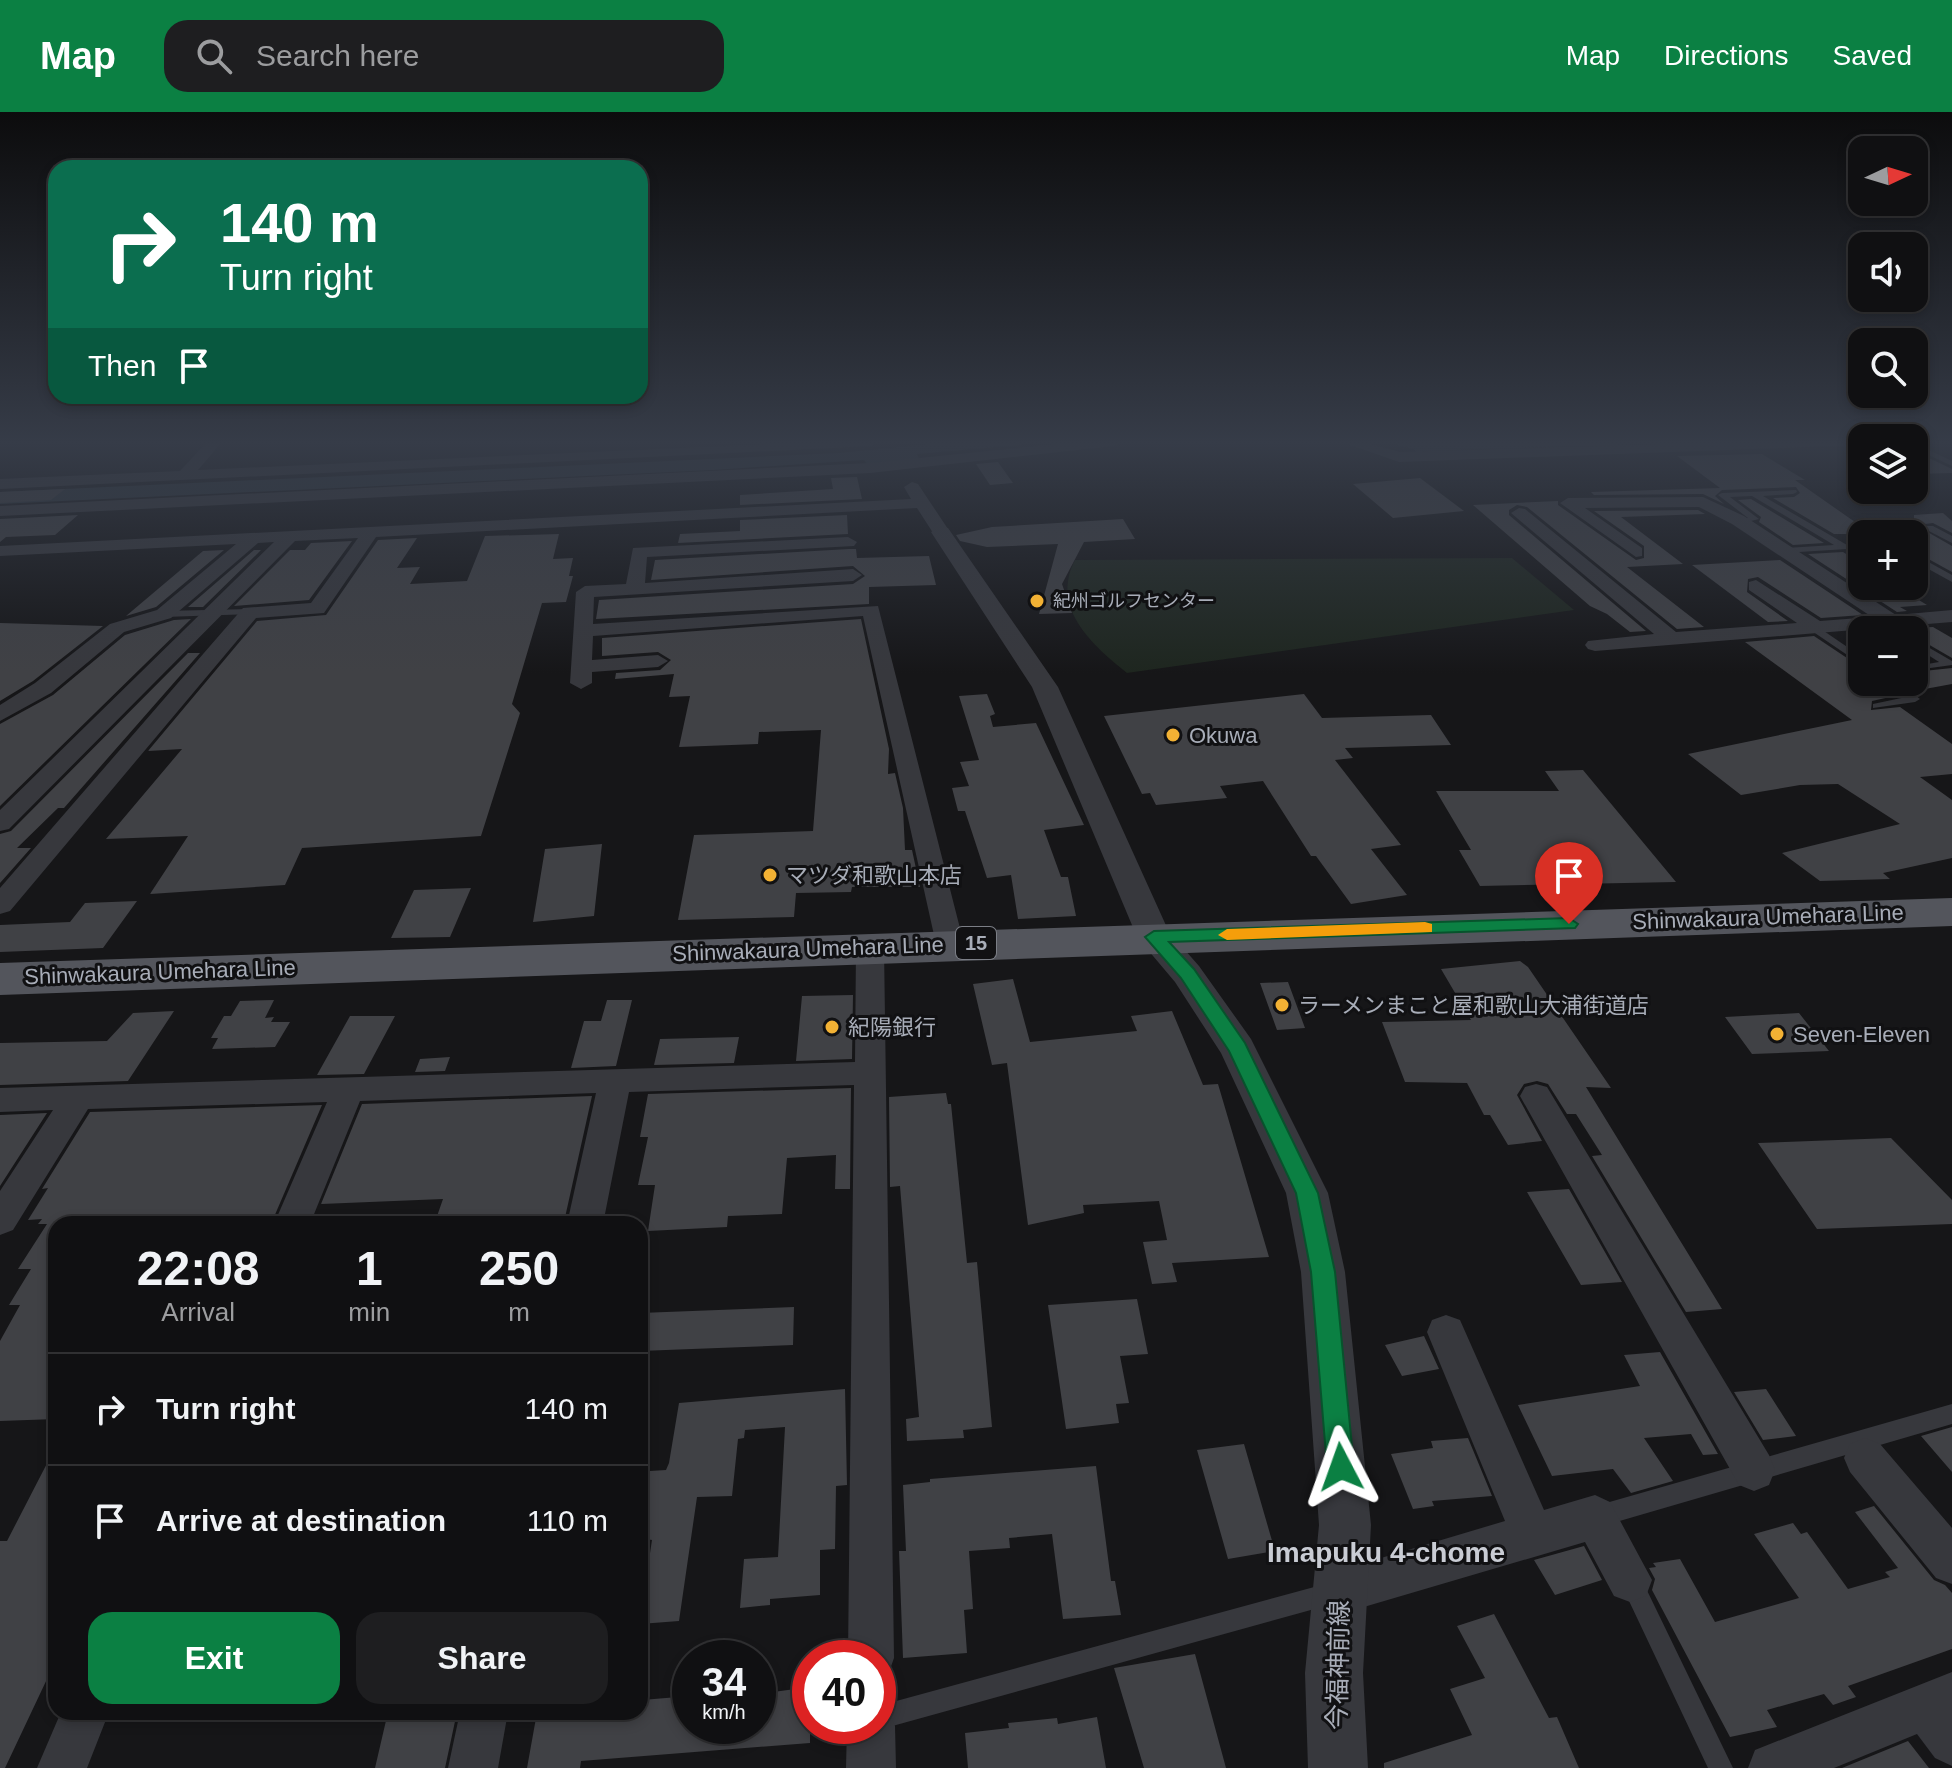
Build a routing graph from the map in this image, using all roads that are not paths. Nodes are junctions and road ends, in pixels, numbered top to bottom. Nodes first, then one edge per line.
1 (468, 519) edge
2 (794, 519) edge
3 (932, 519) edge
4 (1527, 519) edge
5 (1591, 519) edge
6 (1737, 519) edge
7 (1754, 519) edge
8 (1797, 519) edge
9 (1742, 522) junction
10 (1930, 528) dead end
11 (941, 532) joint
12 (369, 534) junction
13 (1616, 537) junction
14 (288, 538) junction
15 (251, 540) junction
16 (1952, 540) edge
17 (848, 542) dead end
18 (1554, 542) junction
19 (792, 545) junction
20 (0, 551) edge
21 (1786, 551) junction
22 (1636, 552) dead end
23 (1928, 565) edge
24 (853, 575) dead end
25 (798, 578) junction
26 (1952, 579) edge
27 (1756, 586) dead end
28 (635, 589) junction
29 (250, 612) junction
30 (164, 614) junction
31 (214, 614) junction
32 (1878, 616) edge
33 (1952, 616) edge
34 (1928, 619) edge
35 (804, 623) junction
36 (1848, 626) edge
37 (1814, 627) junction
38 (584, 631) junction
39 (1672, 639) junction
40 (1595, 645) dead end
41 (1928, 651) edge
42 (1848, 652) edge
43 (658, 661) dead end
44 (1928, 667) edge
45 (1911, 696) edge
46 (1877, 706) dead end
47 (0, 714) edge
48 (0, 824) edge
49 (0, 905) edge
50 (1952, 912) edge
51 (1154, 937) junction
52 (950, 944) junction
53 (870, 947) junction
54 (4, 983) edge
55 (871, 1073) junction
56 (615, 1081) junction
57 (348, 1091) junction
58 (80, 1096) junction
59 (1536, 1096) dead end
60 (0, 1100) edge
61 (295, 1216) edge
62 (587, 1216) edge
63 (0, 1220) edge
64 (1446, 1332) dead end
65 (1952, 1414) edge
66 (1865, 1458) dead end
67 (1754, 1470) junction
68 (1595, 1517) junction
69 (1533, 1535) junction
70 (1952, 1562) edge
71 (1630, 1580) joint
72 (1340, 1591) junction
73 (871, 1640) edge
74 (896, 1713) edge
75 (1943, 1714) edge
76 (82, 1720) edge
77 (482, 1720) edge
78 (871, 1744) edge
79 (62, 1768) edge
80 (473, 1768) edge
81 (871, 1768) edge
82 (1338, 1768) edge
83 (1721, 1768) edge
84 (1773, 1768) edge

1 - 12 street
2 - 19 street
3 - 11 street
4 - 18 street
5 - 13 street
6 - 9 street
7 - 9 lane
8 - 21 lane
9 - 21 street
10 - 16 lane
11 - 51 street, 今福神前線
12 - 14 street
12 - 29 street
13 - 18 street
13 - 22 street
14 - 15 street
14 - 31 street
15 - 20 street
15 - 30 street
17 - 19 street
18 - 39 street
19 - 25 street
19 - 28 street
21 - 32 street
23 - 26 lane
24 - 25 street
25 - 28 street
25 - 35 street
27 - 37 street
28 - 38 street
29 - 31 lane
29 - 49 street
30 - 31 lane
30 - 47 street
31 - 48 street
33 - 34 street
35 - 38 street
35 - 52 street
36 - 37 street
37 - 39 street
37 - 42 lane
38 - 43 street
39 - 40 street
41 - 44 lane
45 - 46 lane
50 - 51 main road, Shinwakaura Umehara Line / 15
51 - 52 main road, Shinwakaura Umehara Line / 15
51 - 72 street, 今福神前線
52 - 53 main road, Shinwakaura Umehara Line / 15
53 - 54 main road, Shinwakaura Umehara Line / 15
53 - 55 street
55 - 56 street
55 - 73 street
56 - 57 street
56 - 62 street
57 - 58 street
57 - 61 street
58 - 60 street
58 - 63 street
59 - 67 street
64 - 69 street
65 - 67 lane
66 - 70 street
67 - 68 lane
68 - 69 street
68 - 71 street
69 - 72 street
71 - 83 lane
72 - 74 lane
72 - 82 street, 今福神前線
75 - 84 street
76 - 79 street
77 - 80 street
78 - 81 street

